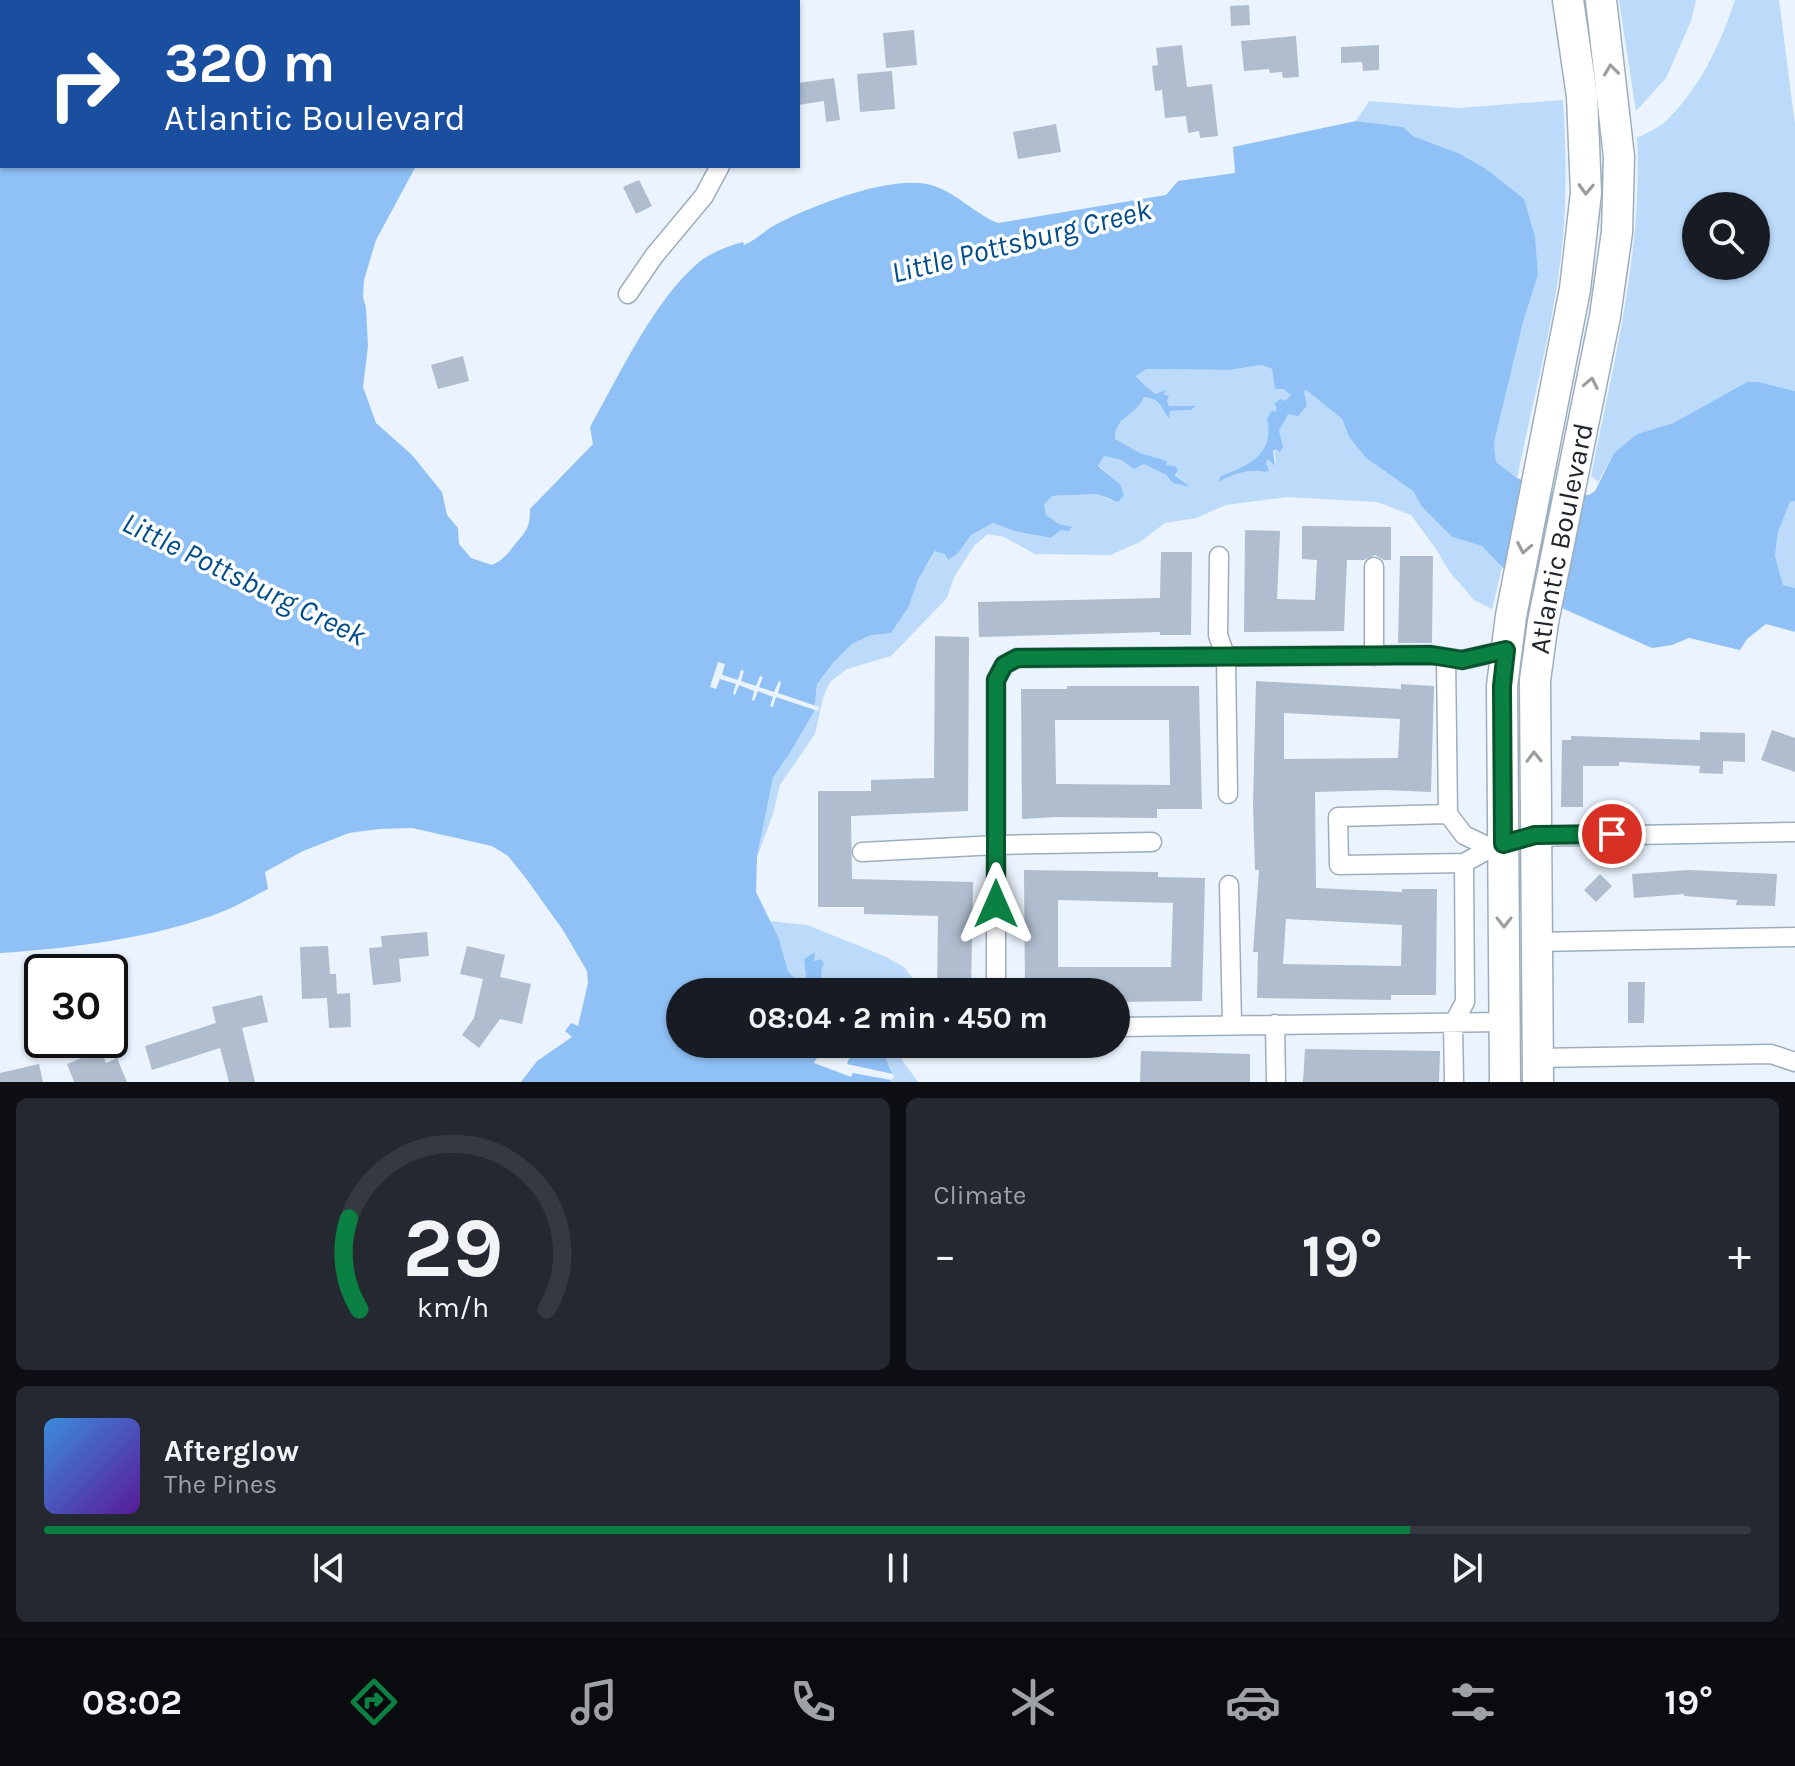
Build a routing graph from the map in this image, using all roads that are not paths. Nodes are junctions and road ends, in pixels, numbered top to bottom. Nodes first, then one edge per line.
1 (1568, 0) edge
2 (1601, 0) edge
3 (1617, 130) junction
4 (1584, 133) junction
5 (719, 168) edge
6 (628, 294) dead end
7 (1219, 556) dead end
8 (1374, 567) dead end
9 (1506, 650) junction
10 (1374, 656) junction
11 (1226, 658) junction
12 (1446, 658) junction
13 (1228, 794) dead end
14 (1448, 814) junction
15 (1795, 832) edge
16 (1535, 835) junction
17 (1152, 842) dead end
18 (996, 845) junction
19 (1497, 846) junction
20 (862, 852) dead end
21 (1464, 863) junction
22 (1229, 885) dead end
23 (1795, 937) edge
24 (1536, 942) junction
25 (996, 978) edge
26 (1504, 1022) junction
27 (1275, 1024) junction
28 (1453, 1024) junction
29 (1232, 1025) junction
30 (1130, 1027) edge
31 (1795, 1062) edge
32 (1538, 1070) edge
33 (1276, 1082) edge
34 (1454, 1082) edge
35 (1505, 1082) edge

1 - 4 main road, Atlantic Boulevard
3 -> 2 main road, Atlantic Boulevard
3 - 4 street
16 -> 3 main road, Atlantic Boulevard
4 -> 9 main road, Atlantic Boulevard
5 - 6 street
7 - 11 street
8 - 10 street
9 - 12 street
9 - 19 main road, Atlantic Boulevard
10 - 11 street
10 - 12 street
11 - 13 street
11 - 18 street
12 - 14 street
14 - 19 street
14 - 21 street
15 - 16 street
16 - 19 street
16 - 24 main road, Atlantic Boulevard
17 - 18 street
18 - 20 street
18 - 25 street
19 - 21 street
19 -> 26 main road, Atlantic Boulevard
21 - 28 street
22 - 29 street
23 - 24 street
24 - 32 main road, Atlantic Boulevard
26 - 28 street
26 - 35 main road, Atlantic Boulevard
27 - 28 street
27 - 29 street
27 - 33 street
28 - 34 street
29 - 30 street
31 - 32 street

